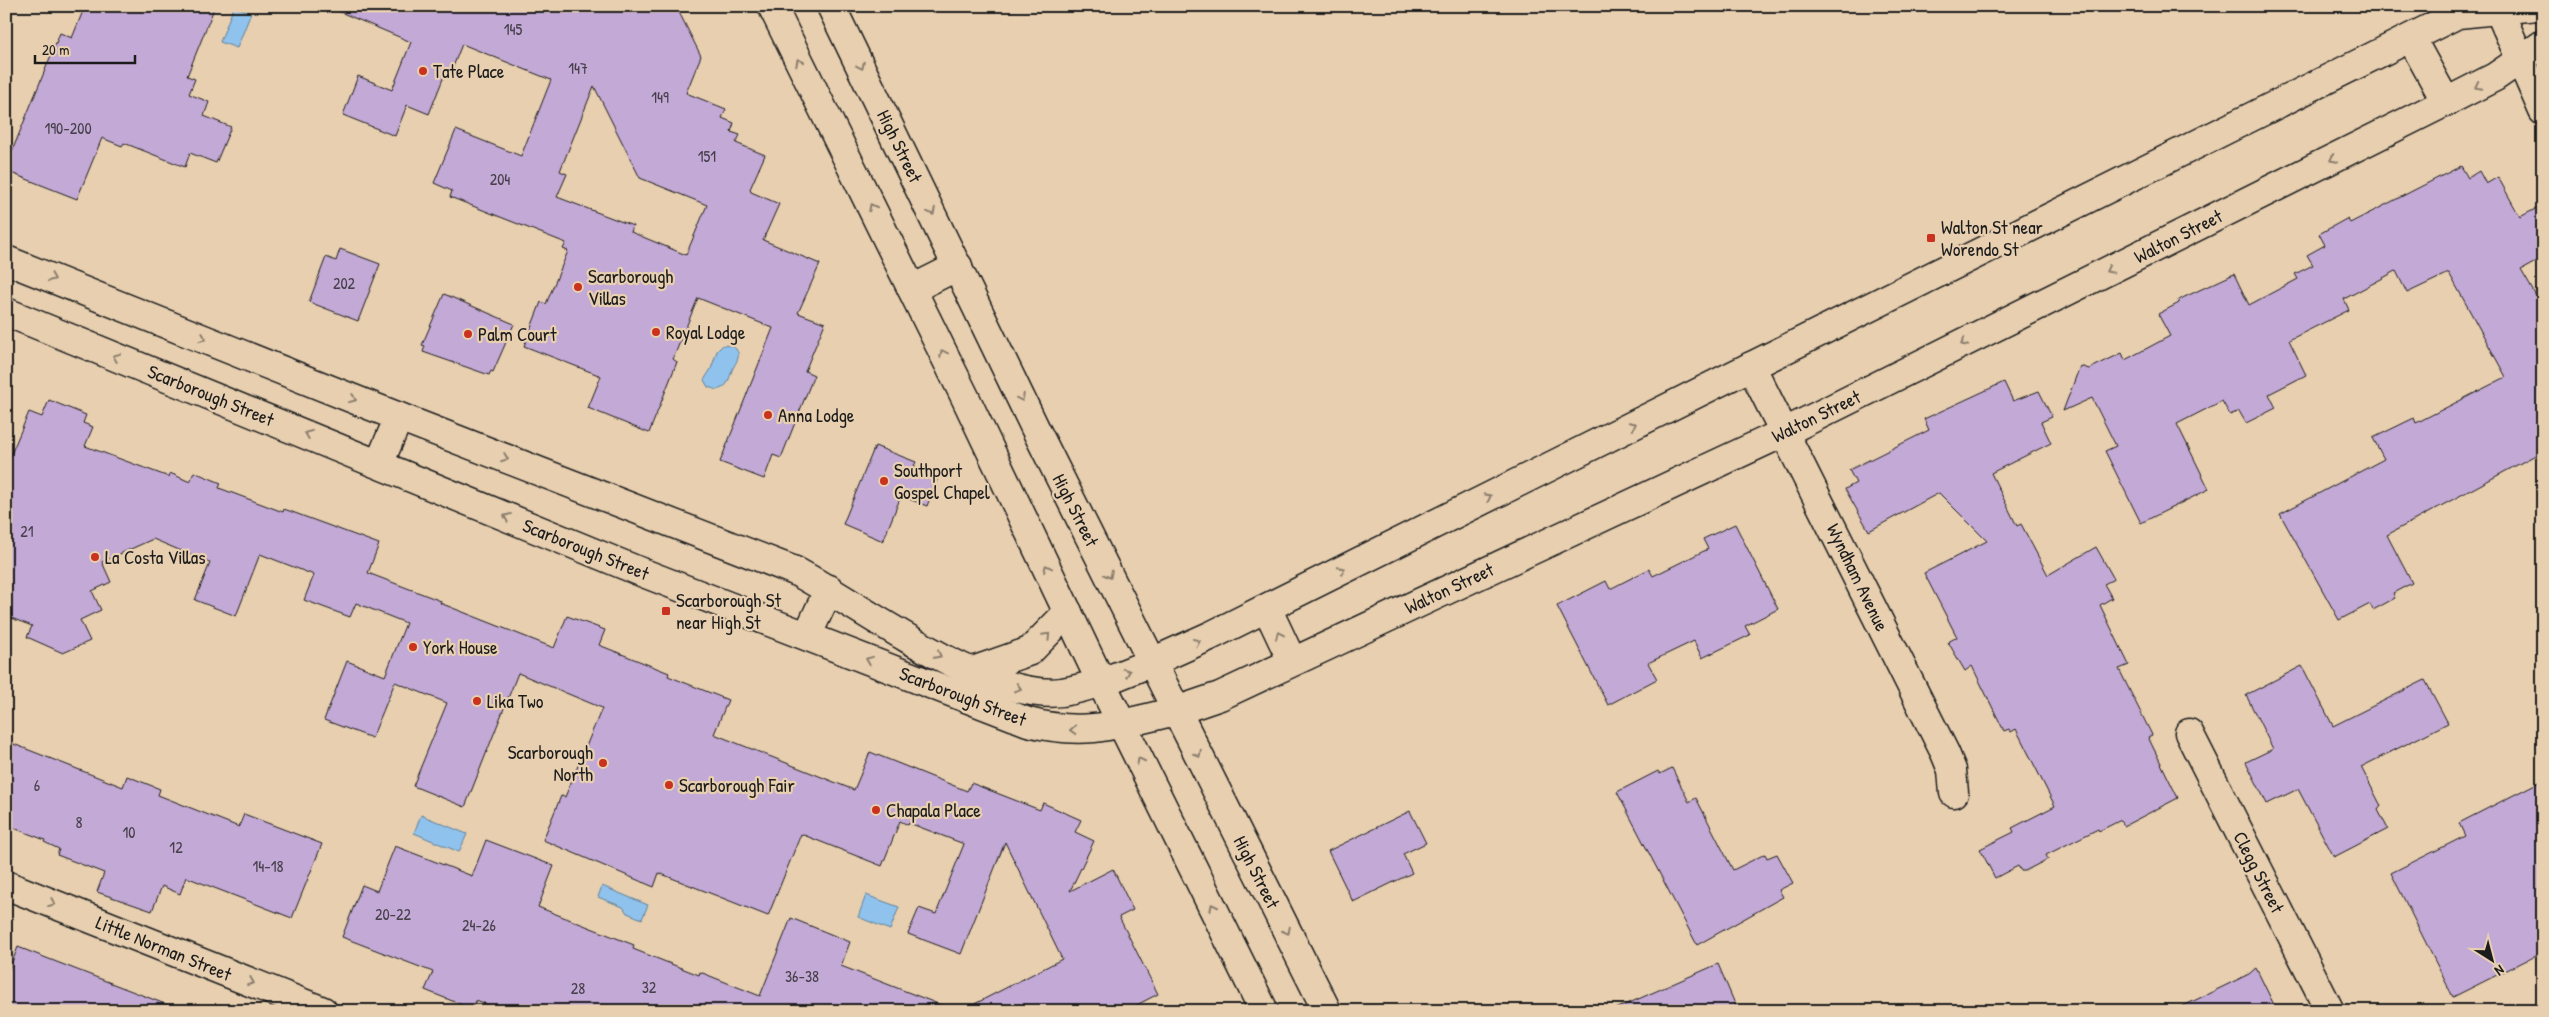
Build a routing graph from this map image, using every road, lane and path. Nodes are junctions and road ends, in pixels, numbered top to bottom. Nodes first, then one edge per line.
1 (772, 6) edge
2 (831, 6) edge
3 (2537, 6) edge
4 (2498, 8) edge
5 (2411, 38) junction
6 (2543, 44) edge
7 (2519, 60) junction
8 (2446, 102) junction
9 (2543, 111) edge
10 (6, 260) edge
11 (958, 266) junction
12 (912, 289) junction
13 (6, 312) edge
14 (1751, 366) junction
15 (399, 417) junction
16 (1785, 432) junction
17 (379, 464) junction
18 (829, 589) junction
19 (1267, 608) junction
20 (1068, 612) junction
21 (807, 636) junction
22 (1292, 661) junction
23 (1152, 662) junction
24 (973, 671) junction
25 (1101, 682) junction
26 (1176, 711) junction
27 (1121, 724) junction
28 (2189, 733) dead end
29 (1954, 793) dead end
30 (6, 884) edge
31 (323, 1011) edge
32 (1264, 1011) edge
33 (1327, 1011) edge
34 (2330, 1011) edge

12 -> 1 main road
2 -> 11 main road, High Street
3 - 4 main road
4 - 5 main road
4 - 7 main road
5 - 8 main road
5 - 14 main road
6 - 7 main road, Walton Street
7 -> 8 main road, Walton Street
7 - 9 main road
8 -> 16 main road, Walton Street
10 -> 15 main road, Scarborough Street
11 - 12 main road
11 -> 23 main road, High Street
20 -> 12 main road
17 -> 13 main road, Scarborough Street
14 - 16 main road, Wyndham Avenue
19 -> 14 main road
15 - 17 main road
15 -> 18 main road, Scarborough Street
16 - 22 main road, Walton Street
16 - 29 main road, Wyndham Avenue
21 -> 17 main road, Scarborough Street
18 - 21 main road
18 -> 24 main road, Scarborough Street
22 -> 19 main road
23 -> 19 main road
24 -> 20 main road
20 - 25 main road
27 -> 21 main road, Scarborough Street
22 - 26 main road, Walton Street
25 -> 23 main road, Scarborough Street
23 - 26 main road, High Street
24 -> 25 main road, Scarborough Street
25 - 27 main road
26 - 27 main road, Scarborough Street
26 -> 33 main road, High Street
32 -> 27 main road
28 - 34 main road, Clegg Street
30 -> 31 main road, Little Norman Street

